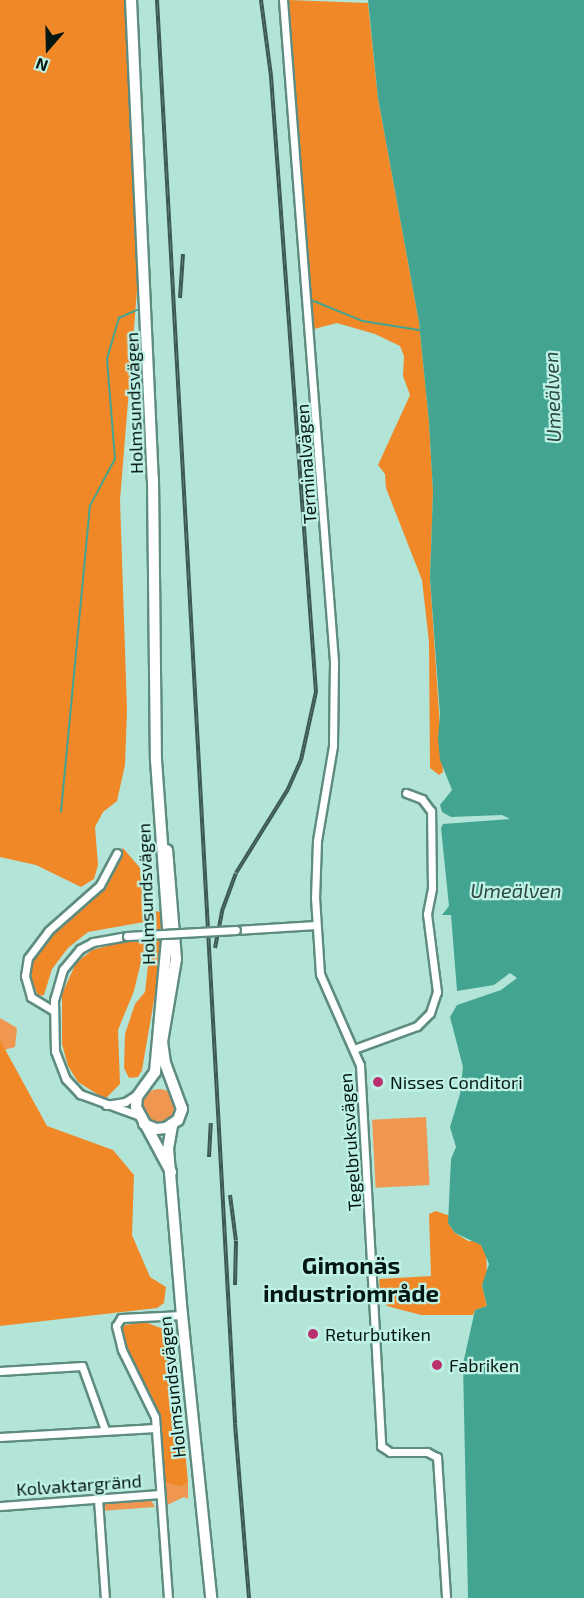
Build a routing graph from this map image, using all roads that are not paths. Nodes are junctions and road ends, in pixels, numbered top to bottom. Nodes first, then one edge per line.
1 (131, 0) edge
2 (282, 0) edge
3 (406, 794) dead end
4 (158, 806) junction
5 (117, 853) dead end
6 (316, 925) junction
7 (54, 1011) junction
8 (354, 1049) junction
9 (144, 1089) junction
10 (176, 1090) junction
11 (104, 1105) junction
12 (140, 1119) junction
13 (172, 1125) junction
14 (171, 1172) junction
15 (182, 1315) junction
16 (0, 1371) edge
17 (156, 1428) junction
18 (105, 1430) junction
19 (0, 1437) edge
20 (160, 1494) junction
21 (98, 1499) junction
22 (0, 1506) edge
23 (105, 1598) edge
24 (168, 1598) edge
25 (211, 1598) edge
26 (446, 1598) edge

1 - 4 main road, Holmsundsvägen
2 - 6 street, Terminalvägen
3 - 8 street
4 - 9 main road, Holmsundsvägen
4 - 10 main road, Holmsundsvägen
5 - 7 street
6 - 7 street, bridge
6 - 8 street, Tegelbruksvägen
7 - 11 street
8 - 26 street, Tegelbruksvägen
9 - 10 main road
9 - 11 street
9 - 12 main road, Holmsundsvägen
10 - 13 main road, Holmsundsvägen
11 - 12 street
12 - 13 main road
12 - 14 main road, Holmsundsvägen
13 - 14 main road, Holmsundsvägen
14 - 15 main road, Holmsundsvägen
15 - 17 street, Kolvaktargränd
15 - 25 main road, Holmsundsvägen
16 - 18 street
17 - 18 street
17 - 20 street, Kolvaktargränd
18 - 19 street
20 - 21 street, Kolvaktargränd
20 - 24 street, Kolvaktargränd
21 - 22 street, Kolvaktargränd
21 - 23 street

